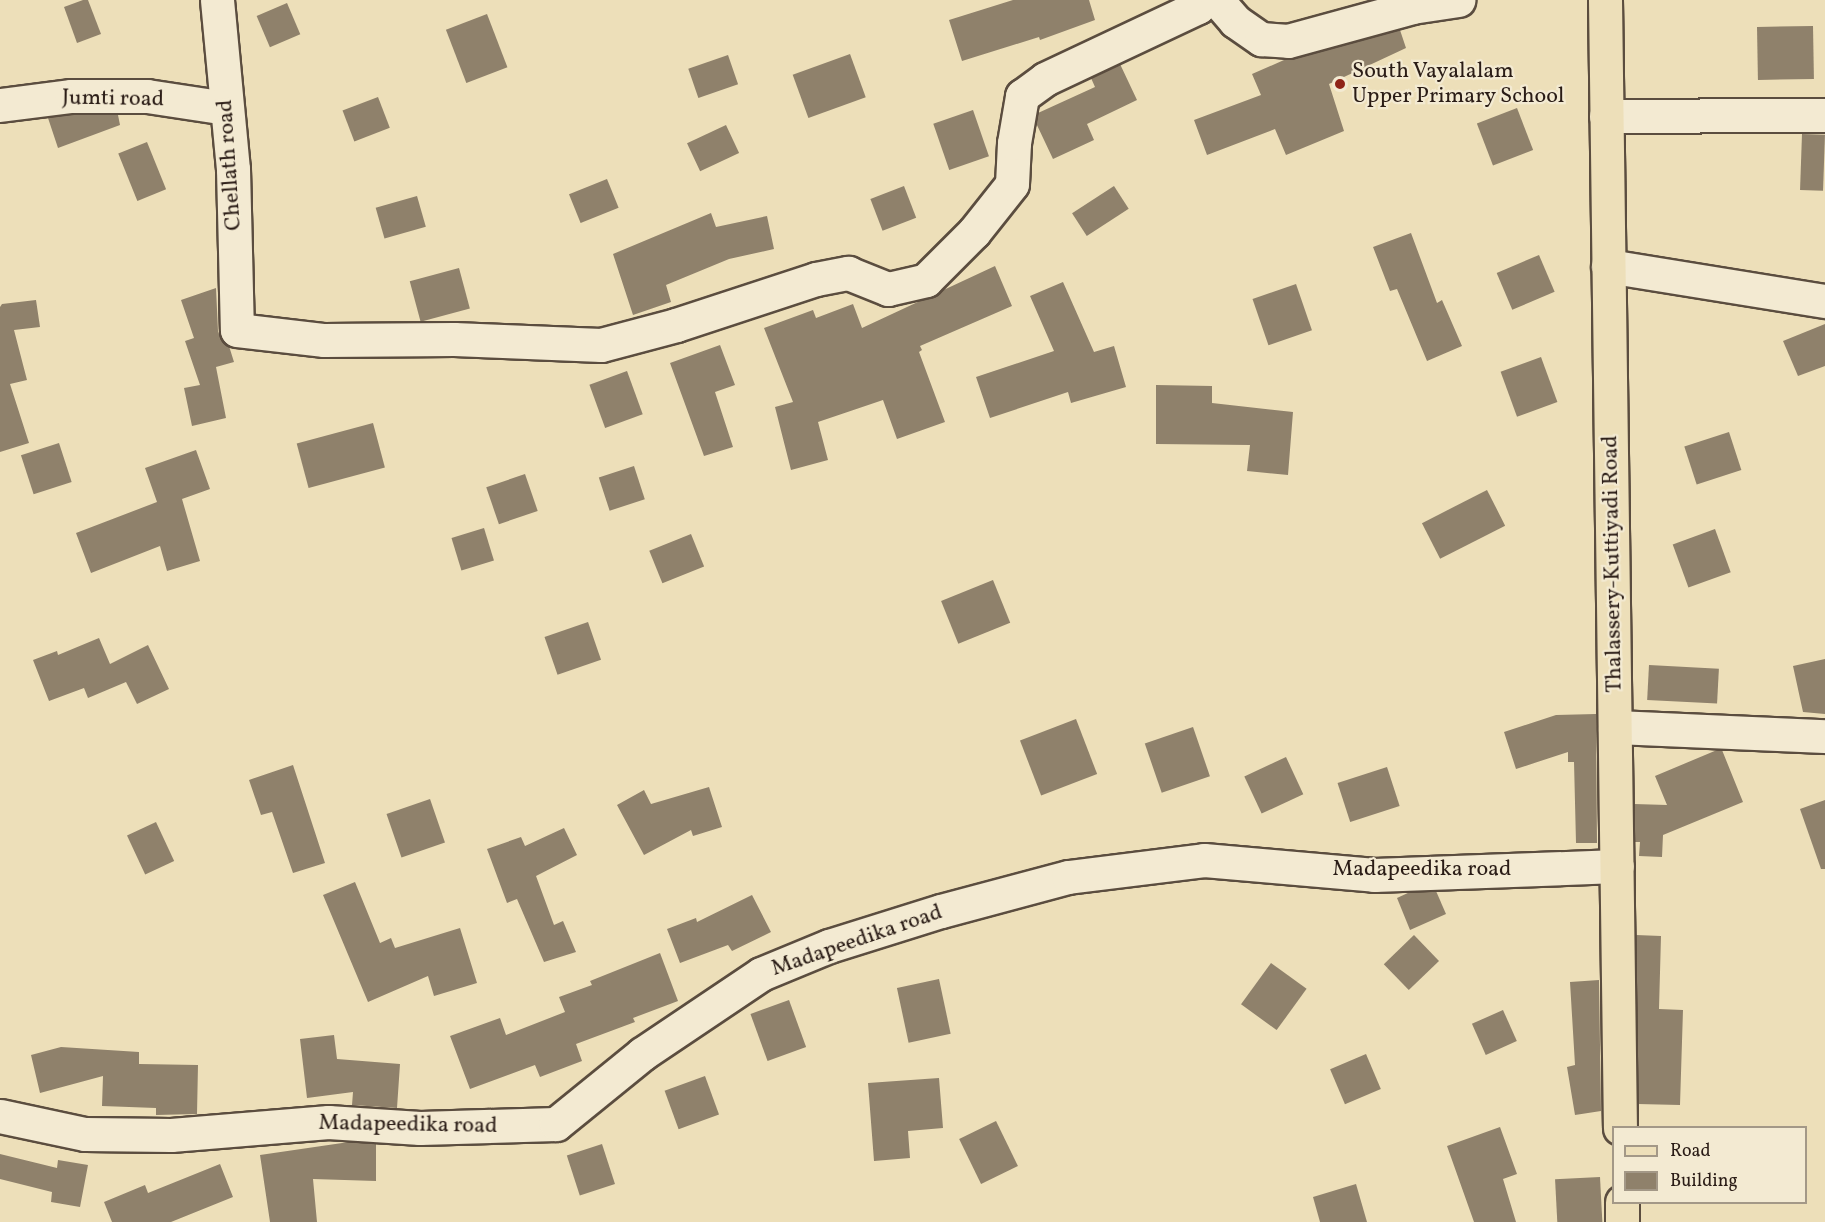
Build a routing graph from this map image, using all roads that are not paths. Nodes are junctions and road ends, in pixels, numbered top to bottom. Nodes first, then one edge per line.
1 (217, 0) edge
2 (1203, 0) edge
3 (1217, 0) edge
4 (1458, 0) edge
5 (1605, 0) edge
6 (0, 105) edge
7 (226, 108) junction
8 (1825, 115) edge
9 (1606, 116) junction
10 (1608, 266) junction
11 (1825, 301) edge
12 (1615, 727) junction
13 (1825, 736) edge
14 (1617, 866) junction
15 (0, 1116) edge
16 (1620, 1126) edge
17 (1622, 1204) edge
18 (1622, 1222) edge

1 - 7 street, Chellath road
2 - 7 street, Chellath road
3 - 4 street
5 - 9 main road, Thalassery-Kuttiyadi Road
6 - 7 street, Jumti road
8 - 9 street
9 - 10 main road, Thalassery-Kuttiyadi Road
10 - 11 street
10 - 12 main road, Thalassery-Kuttiyadi Road
12 - 13 street
12 - 14 main road, Thalassery-Kuttiyadi Road
14 - 15 street, Madapeedika road
14 - 16 main road, Thalassery-Kuttiyadi Road
17 - 18 main road

